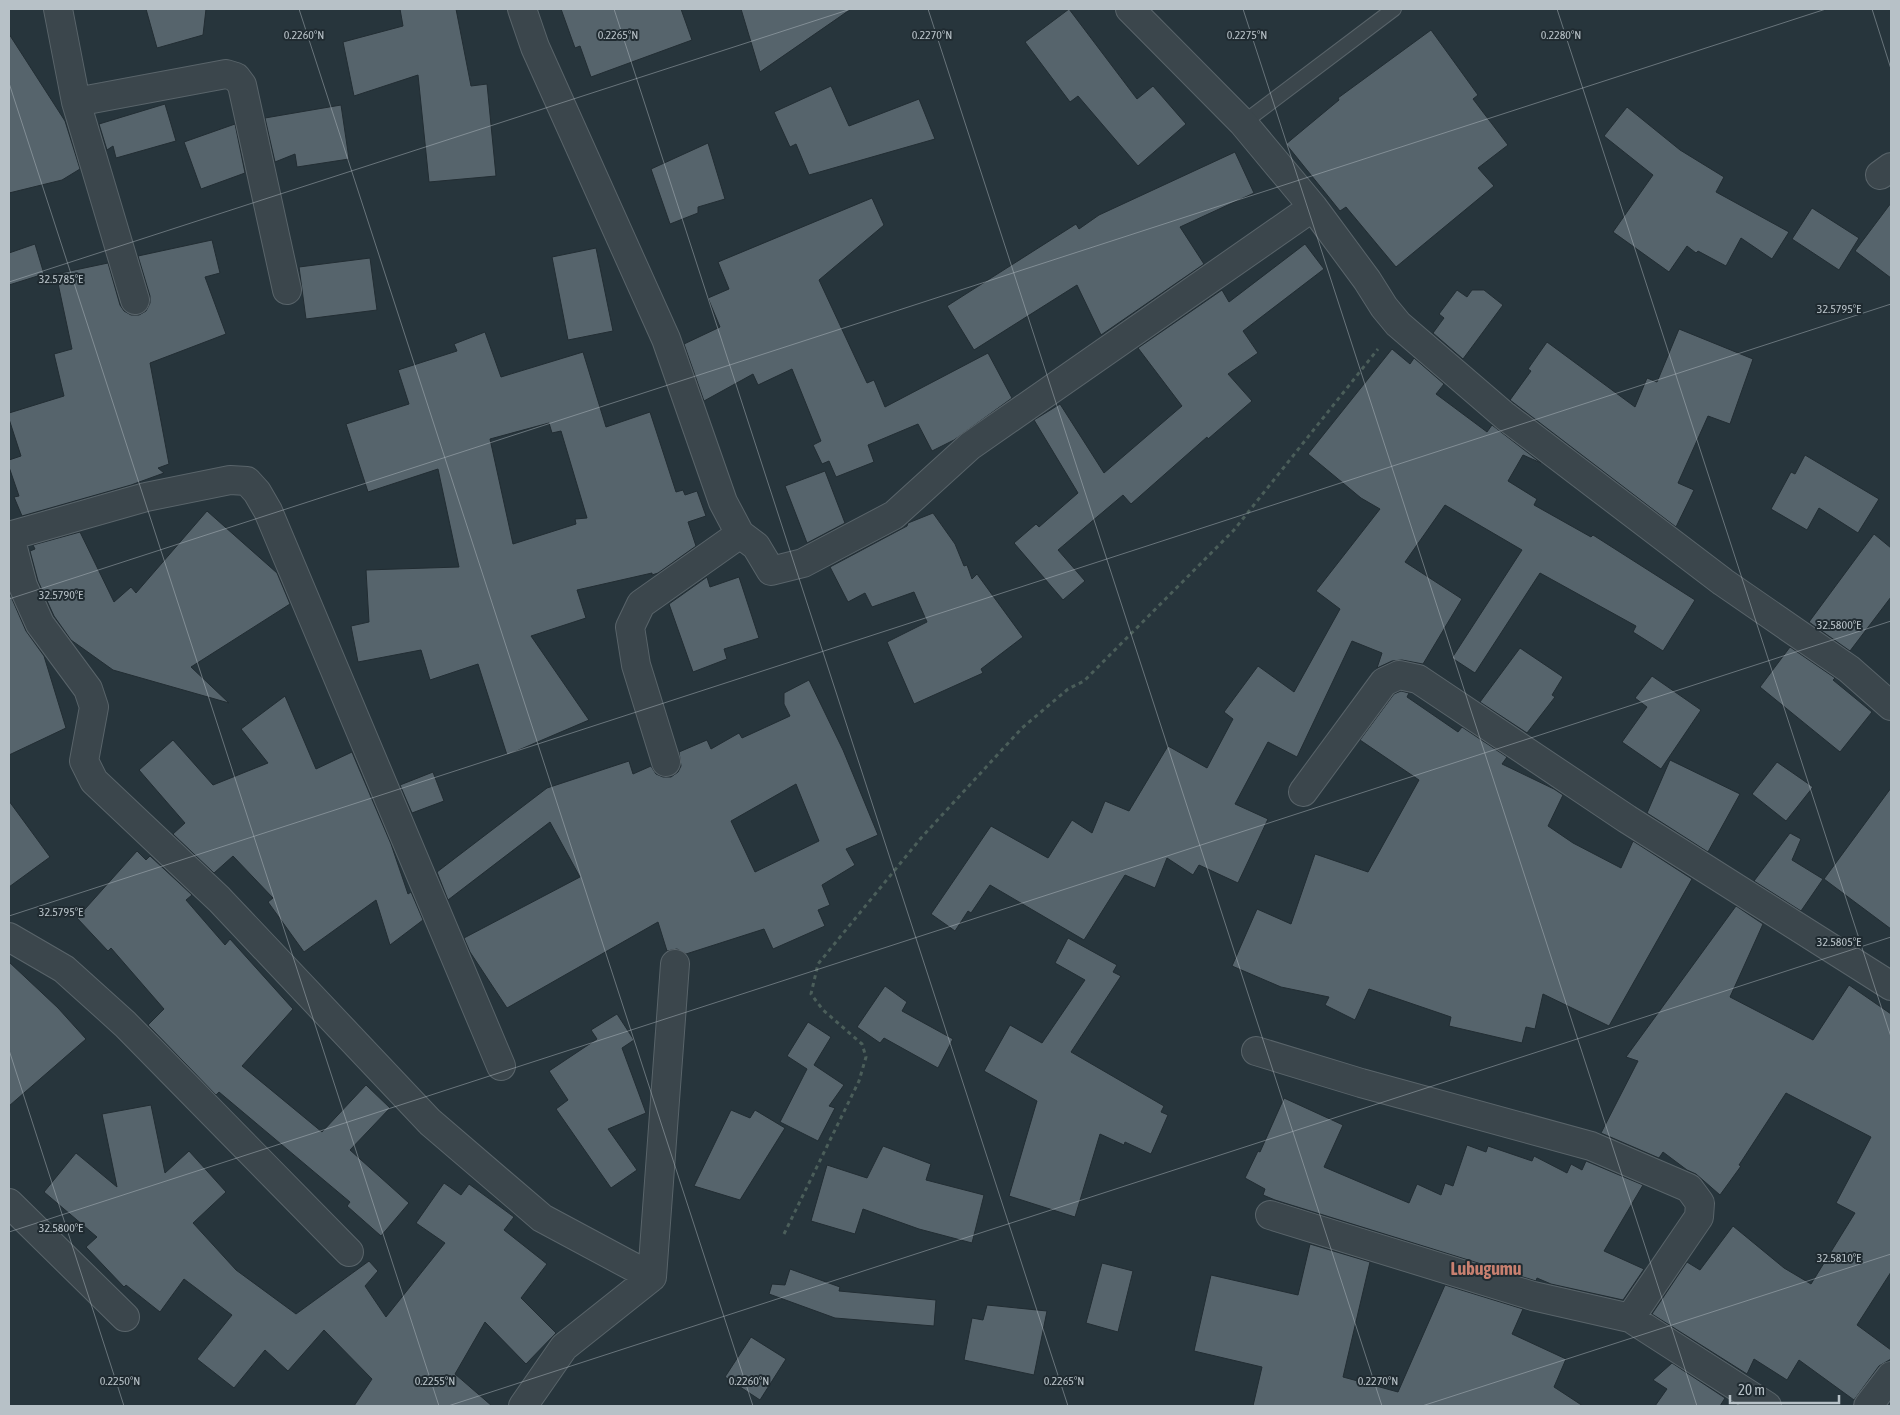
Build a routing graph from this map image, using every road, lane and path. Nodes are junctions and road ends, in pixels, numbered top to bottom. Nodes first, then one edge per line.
1 (58, 9) edge
2 (522, 9) edge
3 (1130, 9) edge
4 (1394, 9) edge
5 (76, 102) junction
6 (1243, 123) junction
7 (1313, 207) junction
8 (288, 290) dead end
9 (135, 300) dead end
10 (1398, 324) junction
11 (740, 534) junction
12 (9, 536) edge
13 (9, 541) edge
14 (1891, 706) edge
15 (666, 762) dead end
16 (1303, 792) dead end
17 (9, 937) edge
18 (675, 964) dead end
19 (1891, 986) edge
20 (1256, 1051) dead end
21 (501, 1066) dead end
22 (9, 1203) edge
23 (1270, 1215) dead end
24 (784, 1234) dead end
25 (349, 1252) dead end
26 (652, 1277) junction
27 (125, 1317) dead end
28 (1630, 1318) junction
29 (1891, 1376) edge
30 (523, 1406) edge
31 (1768, 1406) edge
32 (1868, 1406) edge

1 - 5 street
2 - 11 street
3 - 6 street
4 - 6 lane
5 - 8 street
5 - 9 street
6 - 7 street
7 - 10 street
7 - 11 street
10 - 14 street
10 - 24 path
11 - 15 street
12 - 21 street
13 - 26 street
16 - 19 street
17 - 25 street
18 - 26 street
20 - 28 street
22 - 27 street
23 - 28 street
26 - 30 street
28 - 31 street
29 - 32 street

